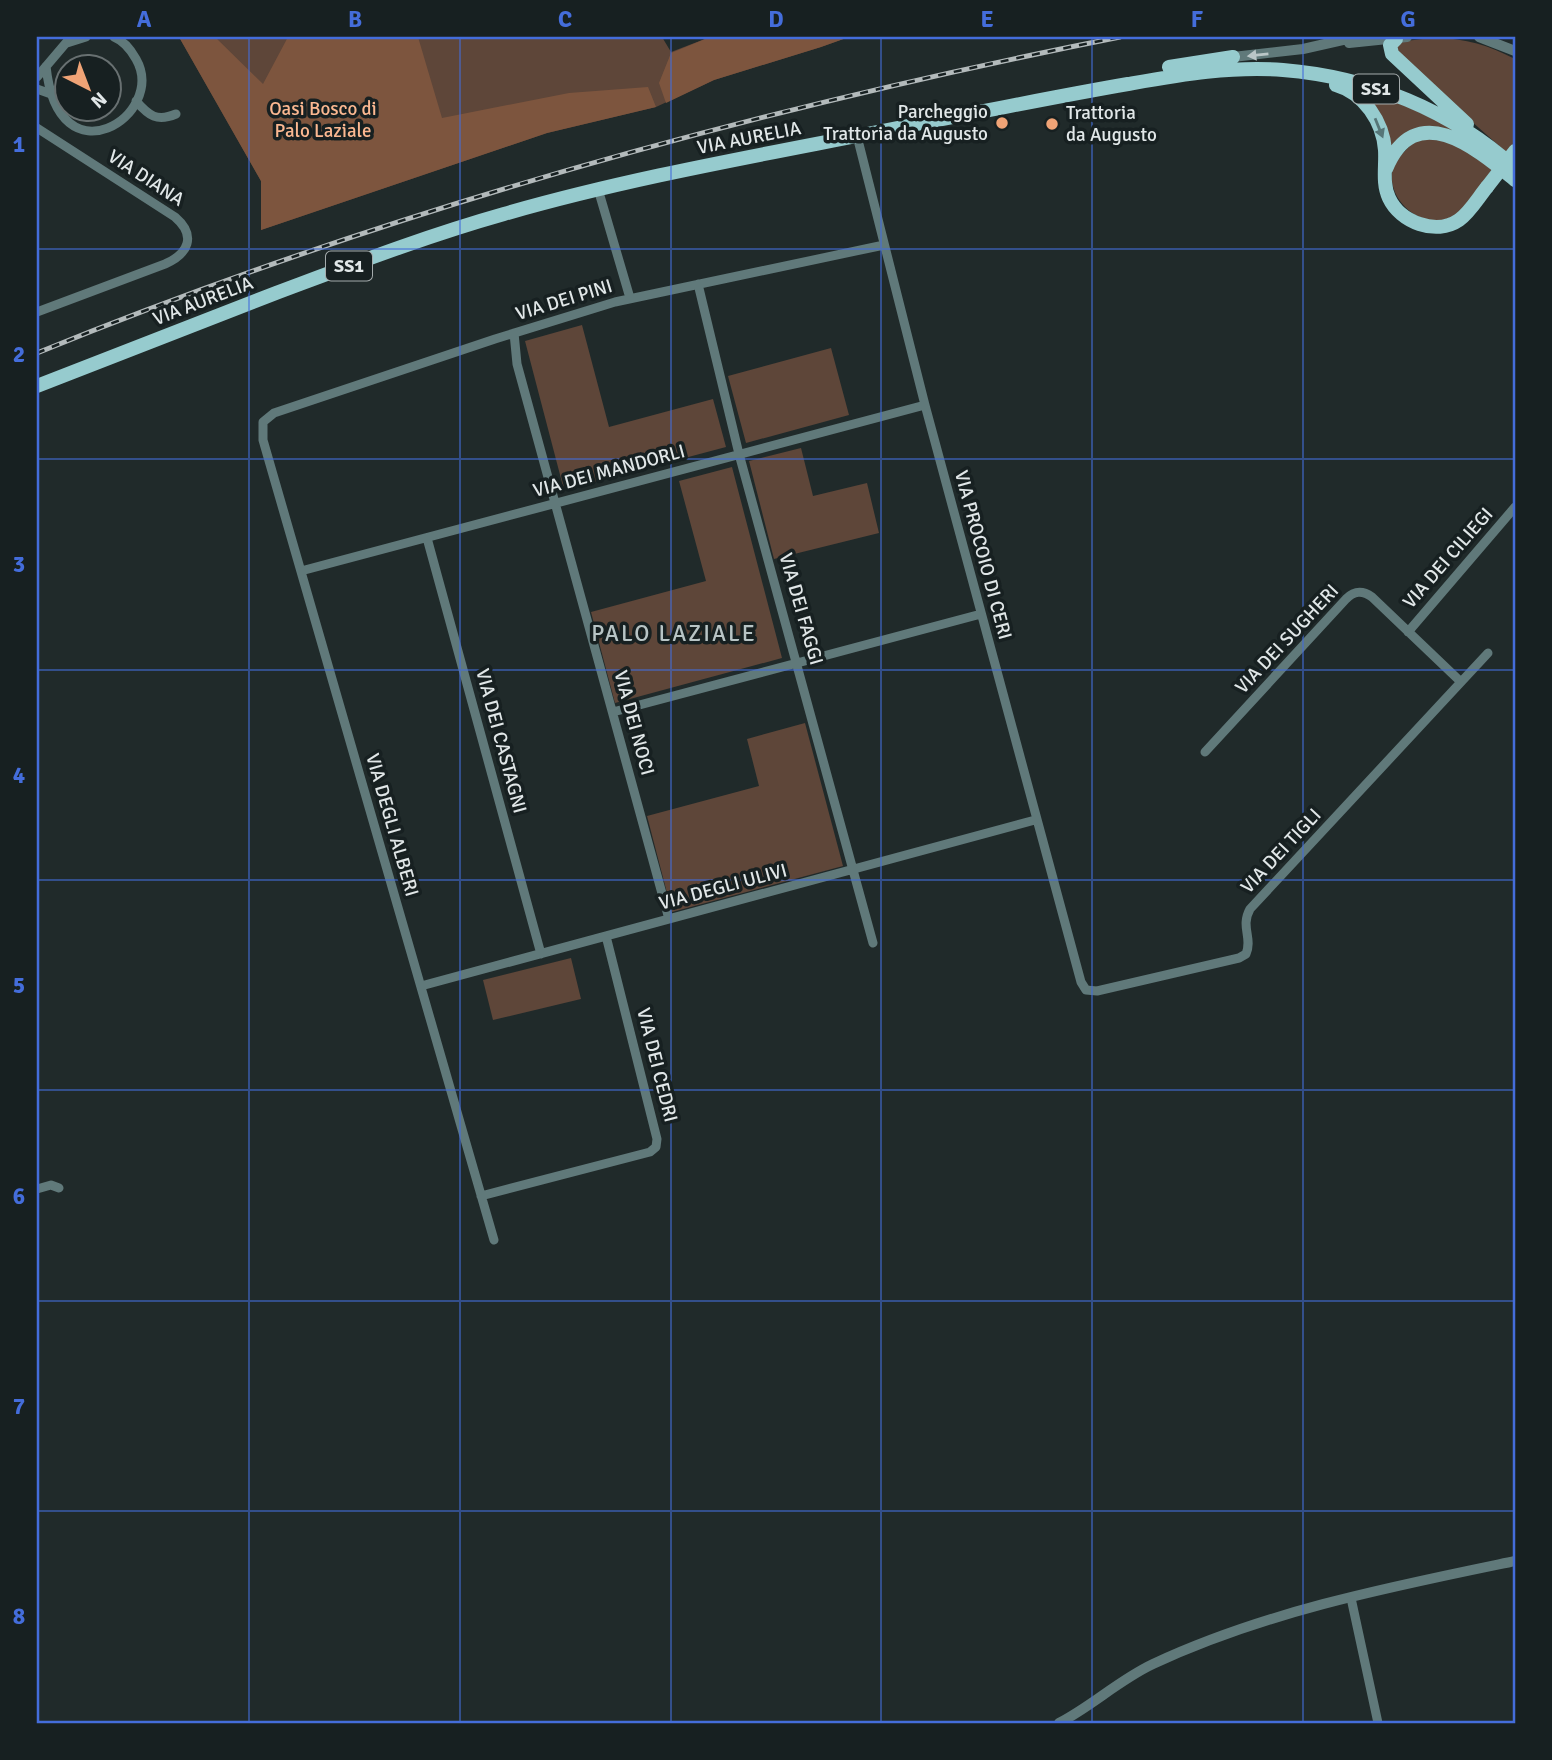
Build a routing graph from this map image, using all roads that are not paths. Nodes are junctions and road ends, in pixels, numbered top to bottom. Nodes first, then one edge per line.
1 (86, 37) edge
2 (114, 37) edge
3 (1356, 37) edge
4 (1479, 37) edge
5 (1402, 38) edge
6 (68, 40) edge
7 (1325, 44) junction
8 (1515, 51) edge
9 (1233, 57) joint
10 (46, 66) junction
11 (1259, 69) junction
12 (37, 77) edge
13 (37, 89) edge
14 (51, 94) junction
15 (1066, 94) junction
16 (136, 101) junction
17 (176, 114) dead end
18 (37, 128) edge
19 (857, 136) junction
20 (1483, 140) junction
21 (1515, 151) edge
22 (1515, 168) edge
23 (1384, 174) junction
24 (1515, 180) edge
25 (598, 189) junction
26 (884, 245) junction
27 (698, 284) junction
28 (630, 298) junction
29 (37, 312) edge
30 (514, 333) junction
31 (37, 386) edge
32 (925, 405) junction
33 (264, 419) joint
34 (739, 454) junction
35 (556, 504) junction
36 (1515, 507) edge
37 (427, 538) junction
38 (301, 571) junction
39 (981, 614) junction
40 (1408, 632) junction
41 (1488, 653) dead end
42 (797, 663) junction
43 (1461, 682) junction
44 (613, 712) junction
45 (1205, 752) dead end
46 (1035, 820) junction
47 (853, 870) junction
48 (669, 919) junction
49 (606, 936) junction
50 (873, 943) dead end
51 (541, 954) junction
52 (1081, 982) joint
53 (421, 986) junction
54 (59, 1188) dead end
55 (37, 1189) edge
56 (481, 1196) junction
57 (494, 1240) dead end
58 (1515, 1561) edge
59 (1352, 1598) junction
60 (1059, 1723) edge
61 (1378, 1723) edge

1 - 6 street
2 - 16 street
3 - 7 street
4 - 8 street
5 - 7 street
5 - 20 main road
6 - 10 street
7 -> 9 street
9 - 15 main road
10 - 12 street
10 - 14 street, VIA DIANA
11 - 15 main road, VIA AURELIA / SS1
11 - 20 main road, VIA AURELIA / SS1
11 -> 23 main road
13 - 14 street
14 - 16 street, VIA DIANA
15 - 19 main road, VIA AURELIA / SS1
16 - 17 street
18 - 29 street, VIA DIANA
19 - 25 main road, VIA AURELIA / SS1
19 - 26 street, VIA PROCOIO DI CERI
20 - 22 main road, VIA AURELIA / SS1
21 - 23 main road, bridge
23 - 24 main road
25 - 28 street
25 - 31 main road, VIA AURELIA / SS1
26 - 27 street, VIA DEI PINI
26 - 32 street, VIA PROCOIO DI CERI
27 - 28 street, VIA DEI PINI
27 - 34 street, VIA DEI FAGGI
28 - 30 street, VIA DEI PINI
30 - 33 street, VIA DEI PINI
30 - 35 street, VIA DEI NOCI
32 - 34 street, VIA DEI MANDORLI
32 - 39 street, VIA PROCOIO DI CERI
33 - 38 street, VIA DEGLI ALBERI
34 - 35 street, VIA DEI MANDORLI
34 - 42 street, VIA DEI FAGGI
35 - 37 street, VIA DEI MANDORLI
35 - 44 street, VIA DEI NOCI
36 - 40 street, VIA DEI CILIEGI
37 - 38 street, VIA DEI MANDORLI
37 - 51 street, VIA DEI CASTAGNI
38 - 53 street, VIA DEGLI ALBERI
39 - 42 street
39 - 46 street, VIA PROCOIO DI CERI
40 - 43 street, VIA DEI SUGHERI
40 - 45 street, VIA DEI SUGHERI
41 - 43 street, VIA DEI TIGLI
42 - 44 street
42 - 47 street, VIA DEI FAGGI
43 - 52 street, VIA DEI TIGLI
44 - 48 street, VIA DEI NOCI
46 - 47 street, VIA DEGLI ULIVI
46 - 52 street, VIA PROCOIO DI CERI
47 - 48 street, VIA DEGLI ULIVI
47 - 50 street, VIA DEI FAGGI
48 - 49 street, VIA DEGLI ULIVI
49 - 51 street, VIA DEGLI ULIVI
49 - 56 street, VIA DEI CEDRI
51 - 53 street, VIA DEGLI ULIVI
53 - 56 street, VIA DEGLI ALBERI
54 - 55 street
56 - 57 street, VIA DEGLI ALBERI
58 - 59 street
59 - 60 street
59 - 61 street

